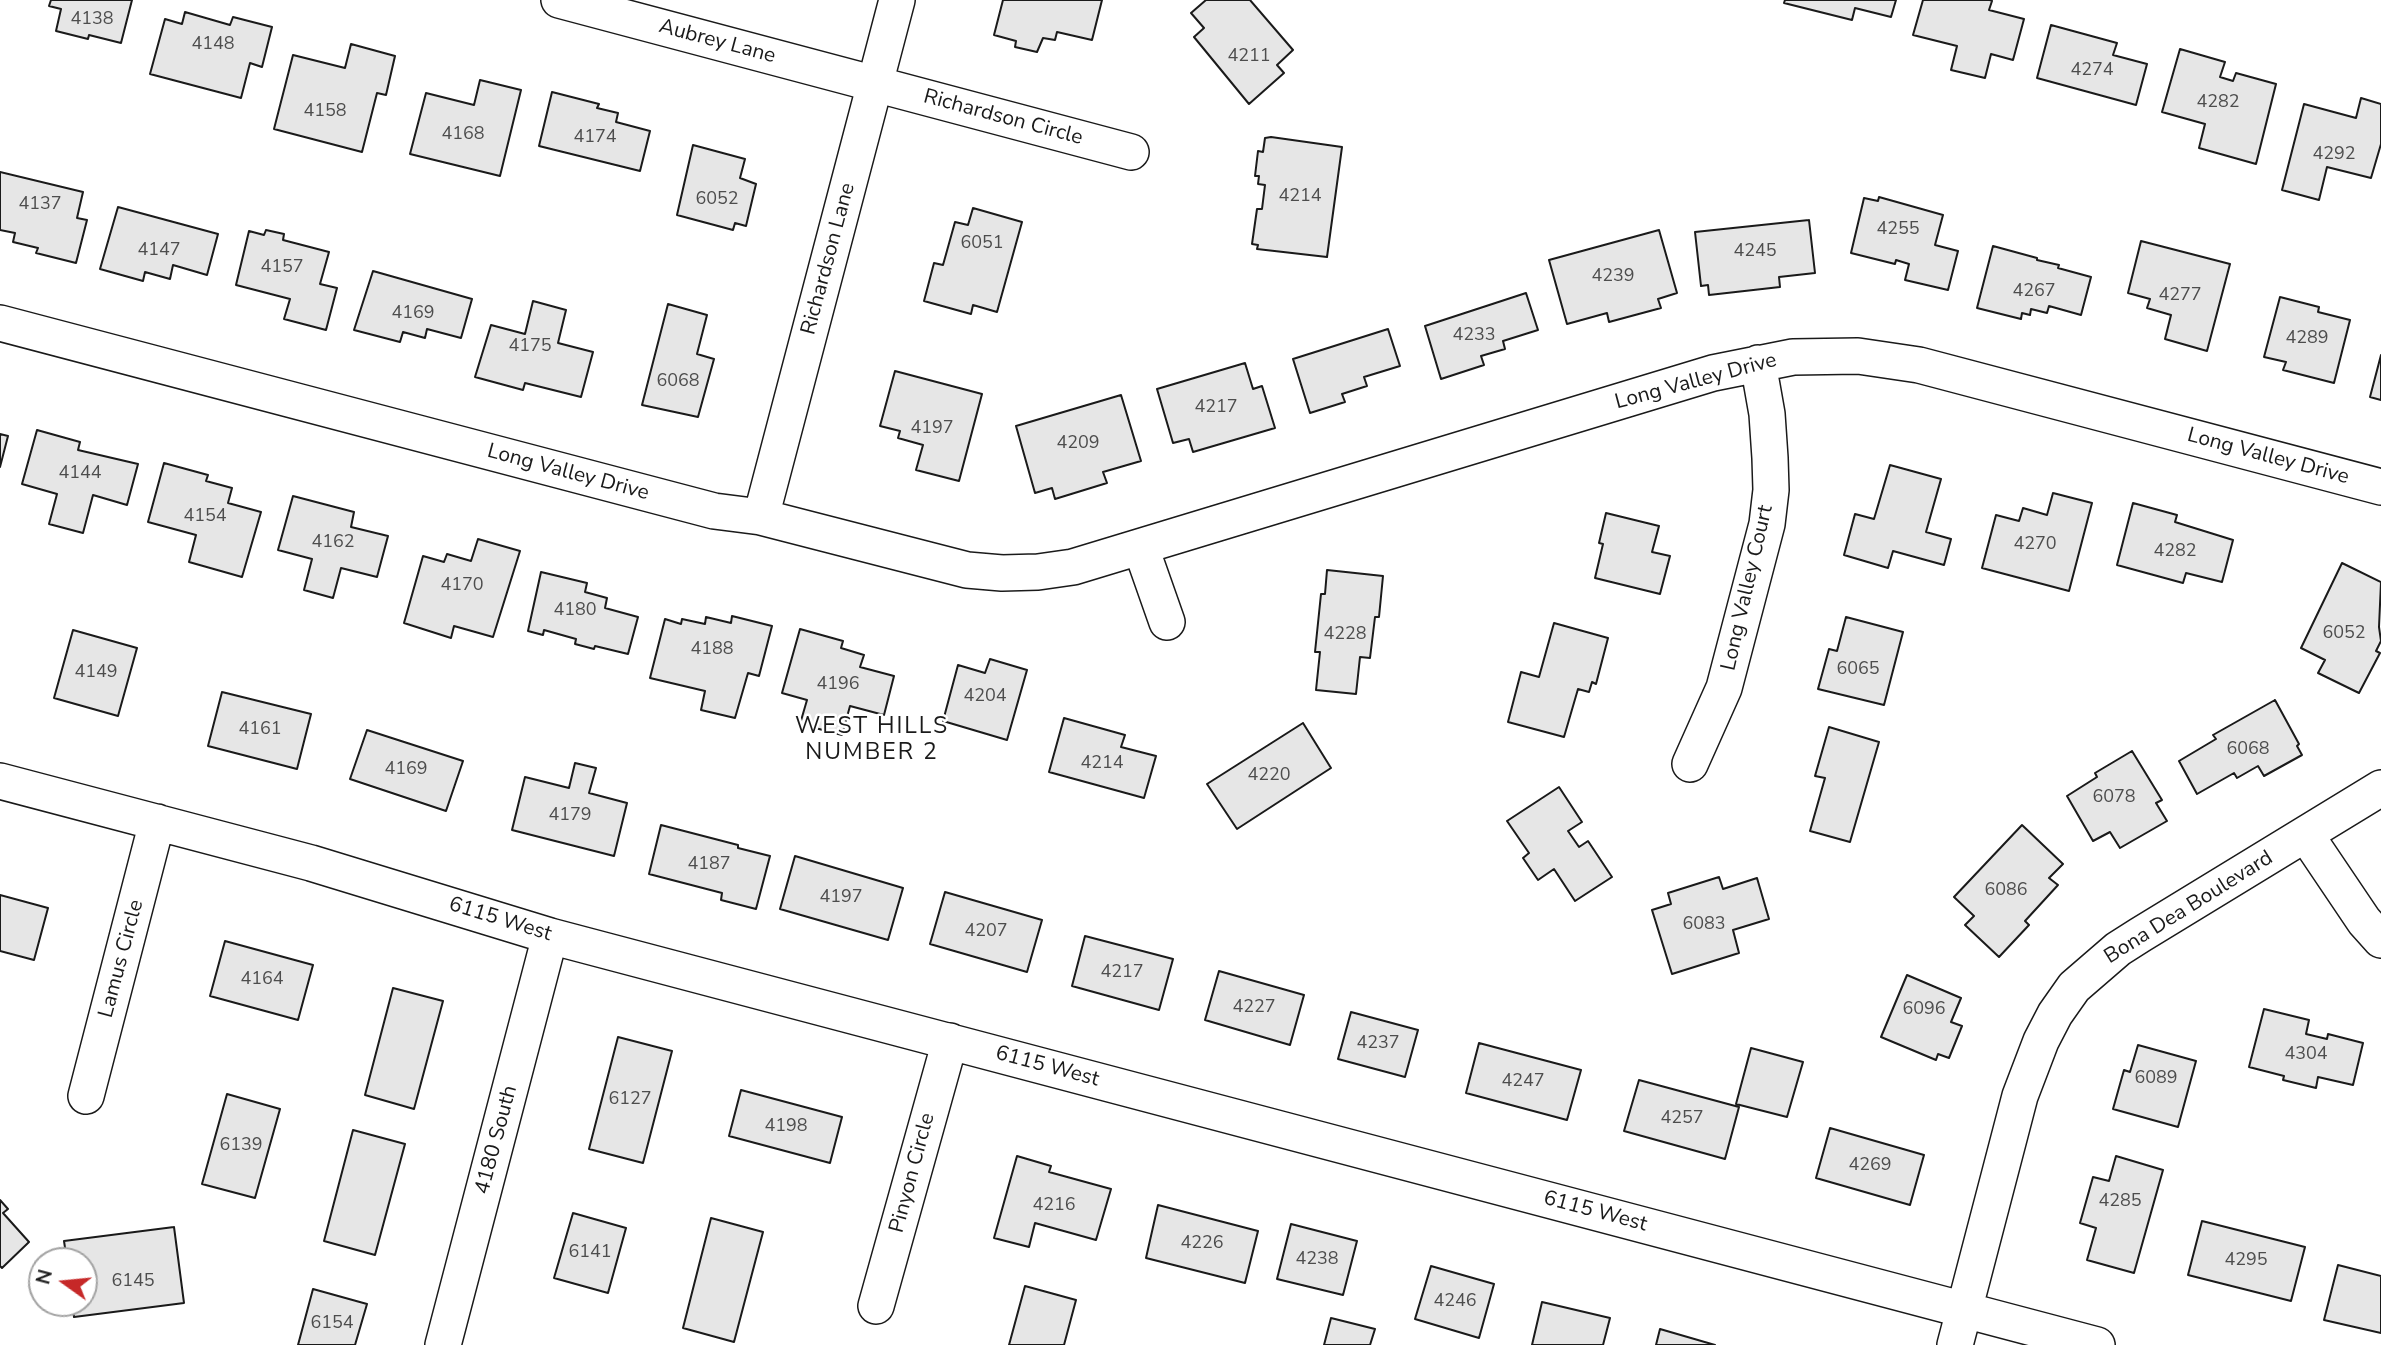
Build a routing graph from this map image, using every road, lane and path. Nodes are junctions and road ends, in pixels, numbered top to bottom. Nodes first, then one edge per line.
1 (559, 0) edge
2 (897, 0) edge
3 (875, 84) junction
4 (1131, 152) dead end
5 (0, 323) edge
6 (1758, 363) junction
7 (2381, 487) edge
8 (761, 517) junction
9 (1141, 548) junction
10 (1167, 622) dead end
11 (1690, 764) dead end
12 (0, 781) edge
13 (2381, 788) edge
14 (158, 822) junction
15 (2306, 835) junction
16 (550, 936) junction
17 (2381, 940) edge
18 (950, 1041) junction
19 (86, 1096) dead end
20 (876, 1306) dead end
21 (1964, 1310) junction
22 (443, 1345) edge
23 (1955, 1345) edge
24 (2097, 1345) edge

1 - 3 street, Aubrey Lane
2 - 3 street, Richardson Lane
3 - 4 street, Richardson Circle
3 - 8 street, Richardson Lane
5 - 8 street, Long Valley Drive
6 - 7 street, Long Valley Drive
6 - 9 street, Long Valley Drive
6 - 11 street, Long Valley Court
8 - 9 street, Long Valley Drive
9 - 10 street
12 - 14 street, 6115 West
13 - 15 street, Bona Dea Boulevard
14 - 16 street, 6115 West
14 - 19 street, Lamus Circle
15 - 17 street
15 - 21 street, Bona Dea Boulevard
16 - 18 street, 6115 West
16 - 22 street, 4180 South
18 - 20 street, Pinyon Circle
18 - 21 street, 6115 West
21 - 23 street, Bona Dea Boulevard
21 - 24 street, 6115 West

